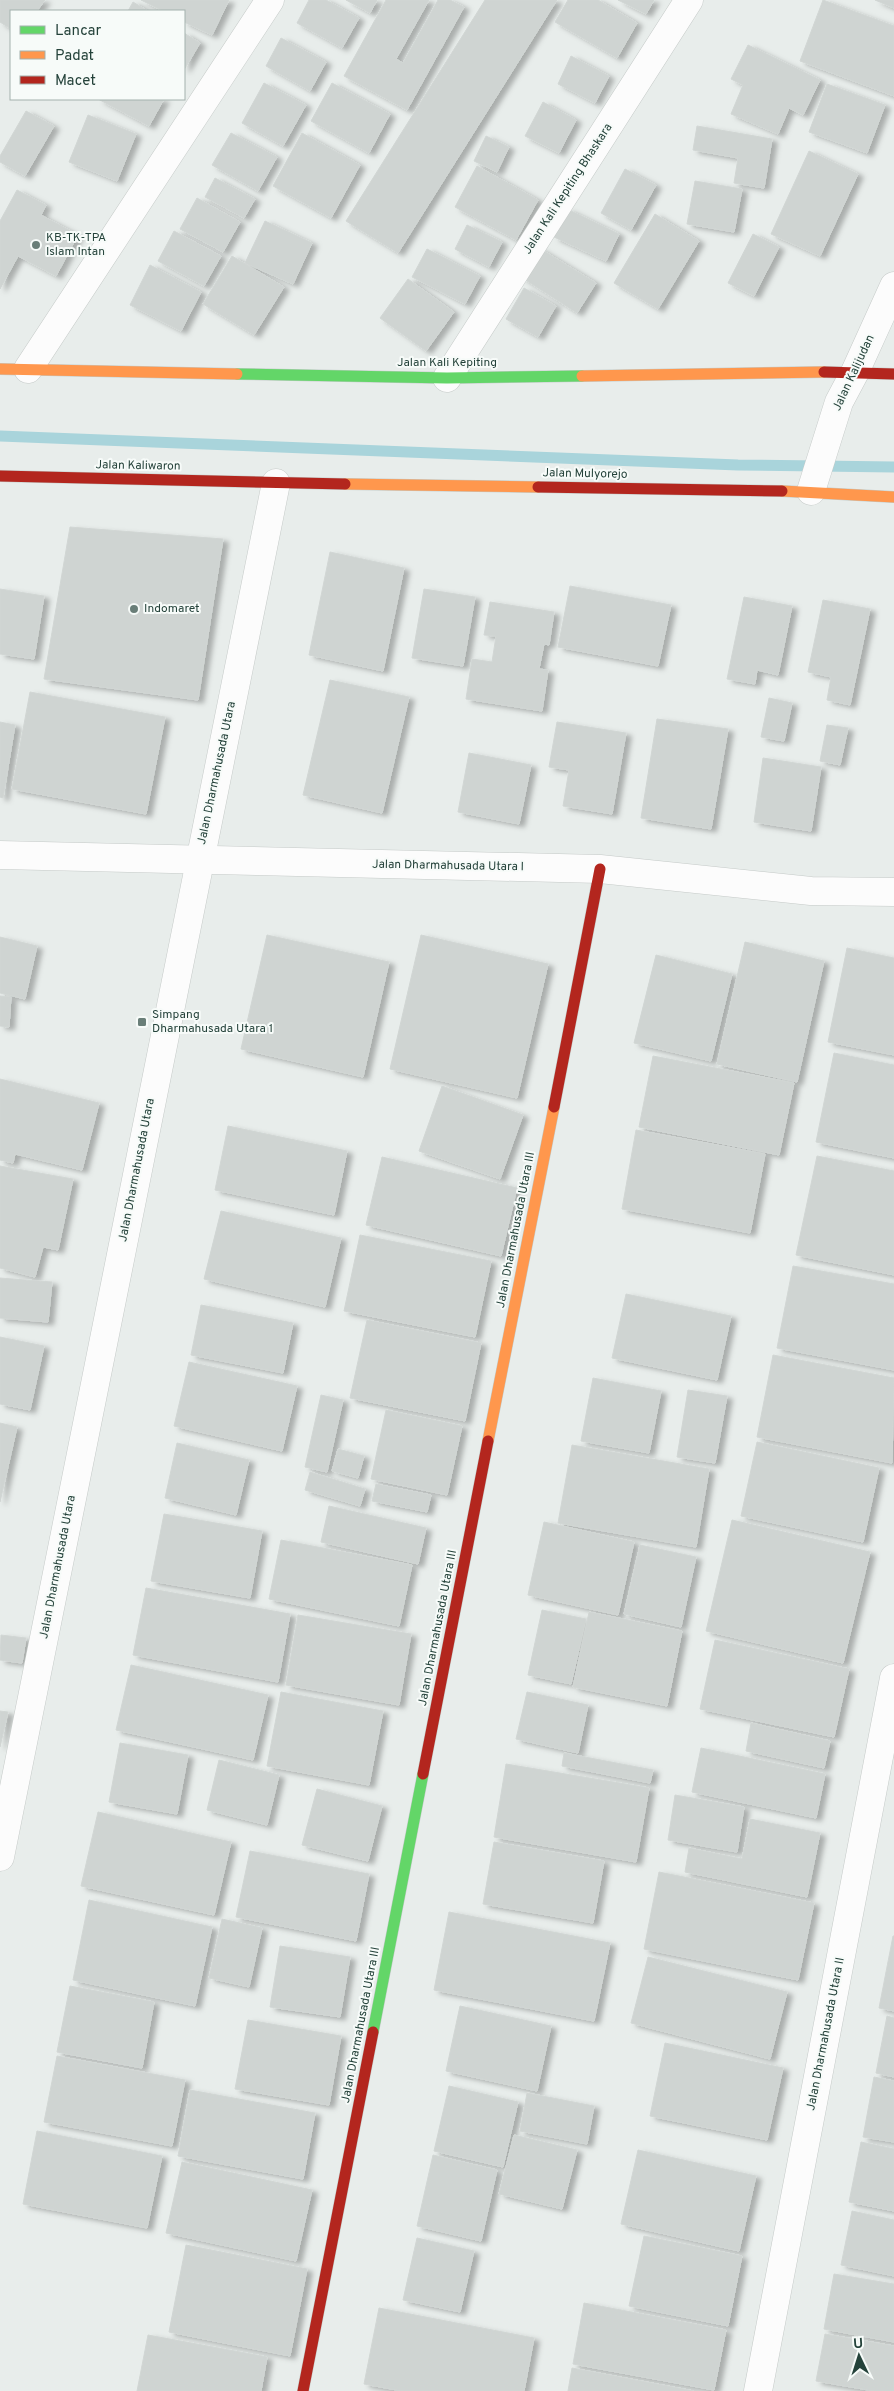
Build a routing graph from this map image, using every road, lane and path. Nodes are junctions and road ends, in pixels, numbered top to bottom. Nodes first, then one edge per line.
1 (270, 0) edge
2 (689, 0) edge
3 (894, 286) edge
4 (0, 369) edge
5 (28, 370) junction
6 (855, 372) junction
7 (894, 374) edge
8 (447, 378) junction
9 (0, 476) edge
10 (276, 483) junction
11 (812, 485) junction
12 (894, 497) edge
13 (0, 855) edge
14 (199, 859) junction
15 (600, 869) junction
16 (894, 892) edge
17 (894, 1678) edge
18 (0, 1857) edge
19 (304, 2391) edge
20 (758, 2391) edge

1 - 5 street
2 - 8 street, Jalan Kali Kepiting Bhaskara
3 - 6 street, Jalan Kalijudan
4 - 5 main road, Jalan Kali Kepiting
5 - 8 main road, Jalan Kali Kepiting
6 - 7 main road, Jalan Kali Kepiting
6 - 8 main road, Jalan Kali Kepiting
6 - 11 street, Jalan Kalijudan
9 - 10 main road, Jalan Kaliwaron
10 - 11 main road, Jalan Mulyorejo
10 - 14 street, Jalan Dharmahusada Utara
11 - 12 main road, Jalan Mulyorejo
13 - 14 street, Jalan Dharmahusada Utara I
14 - 15 street, Jalan Dharmahusada Utara I
14 - 18 street, Jalan Dharmahusada Utara
15 - 16 street, Jalan Dharmahusada Utara I
15 - 19 main road, Jalan Dharmahusada Utara III
17 - 20 street, Jalan Dharmahusada Utara II

